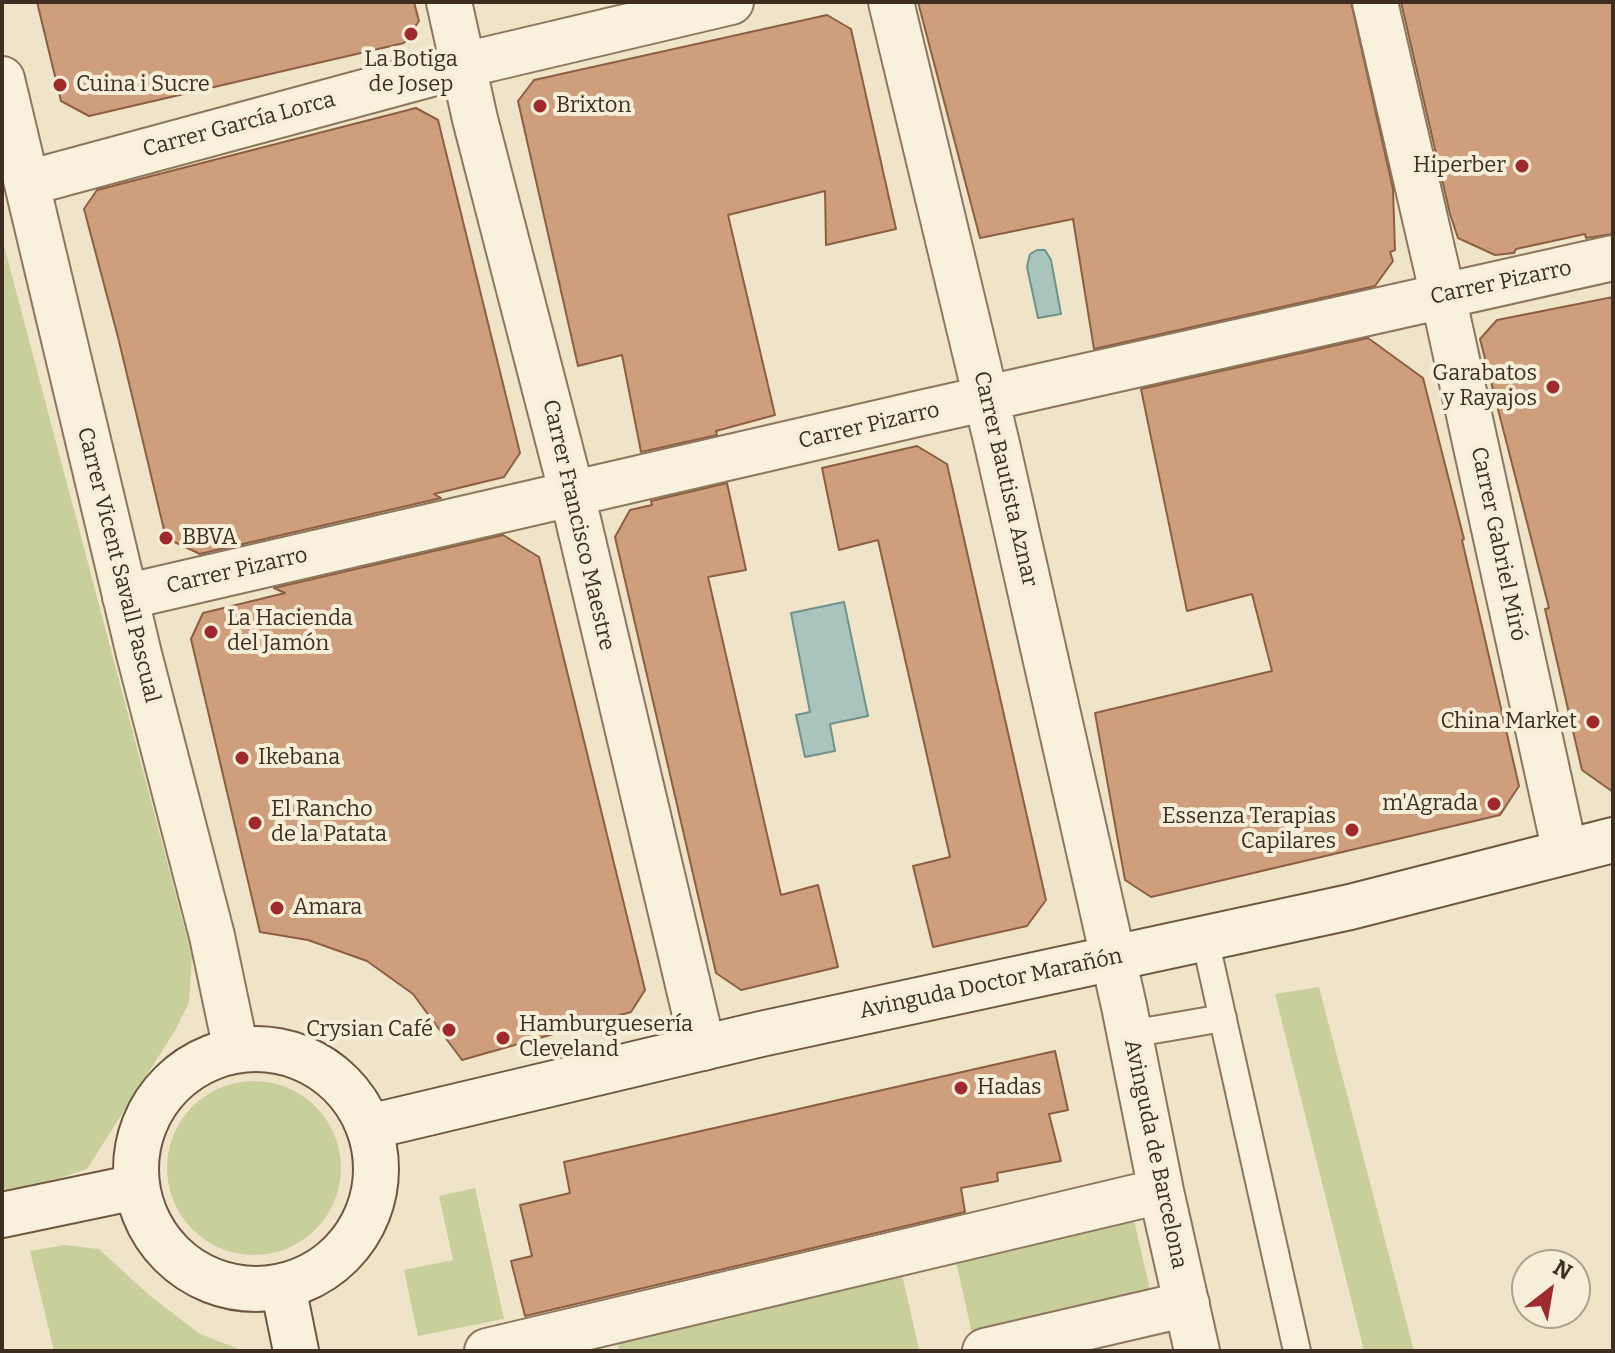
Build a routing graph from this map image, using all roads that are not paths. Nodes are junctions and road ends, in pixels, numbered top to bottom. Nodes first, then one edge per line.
1 (449, 2) edge
2 (731, 2) edge
3 (891, 2) edge
4 (1375, 2) edge
5 (464, 65) junction
6 (2, 79) edge
7 (28, 183) junction
8 (1613, 258) edge
9 (1443, 296) junction
10 (987, 399) junction
11 (572, 494) junction
12 (125, 597) junction
13 (1613, 840) edge
14 (1565, 852) junction
15 (1205, 939) junction
16 (1112, 958) junction
17 (1223, 1018) junction
18 (1130, 1034) junction
19 (703, 1048) junction
20 (236, 1050) junction
21 (369, 1127) junction
22 (136, 1187) junction
23 (1161, 1191) junction
24 (2, 1215) edge
25 (283, 1287) junction
26 (1187, 1304) junction
27 (296, 1351) edge
28 (487, 1351) edge
29 (985, 1351) edge
30 (1197, 1351) edge
31 (1297, 1351) edge

1 - 5 street, Carrer Francisco Maestre
2 - 5 street, Carrer García Lorca
3 - 10 street, Carrer Bautista Aznar
4 - 9 street, Carrer Gabriel Miró
5 - 7 street, Carrer García Lorca
5 - 11 street, Carrer Francisco Maestre
6 - 7 street, Carrer Vicent Savall Pascual
7 - 12 street, Carrer Vicent Savall Pascual
8 - 9 street, Carrer Pizarro
9 - 10 street, Carrer Pizarro
9 - 14 street, Carrer Gabriel Miró
10 - 11 street, Carrer Pizarro
10 - 16 street, Carrer Bautista Aznar
11 - 12 street, Carrer Pizarro
11 - 19 street, Carrer Francisco Maestre
12 - 20 street, Carrer Vicent Savall Pascual
13 - 14 street, Avinguda Doctor Marañón
14 - 15 street, Avinguda Doctor Marañón
15 - 16 street, Avinguda Doctor Marañón
15 - 17 lane
16 - 18 street, Avinguda de Barcelona
16 - 19 street, Avinguda Doctor Marañón
17 - 18 lane
17 - 31 lane
18 - 23 street, Avinguda de Barcelona
19 - 21 street, Avinguda Doctor Marañón
20 - 21 street
20 - 22 street
21 - 25 street
22 - 24 street
22 - 25 street
23 - 26 street, Avinguda de Barcelona
23 - 28 street
25 - 27 street
26 - 29 street
26 - 30 street, Avinguda de Barcelona

